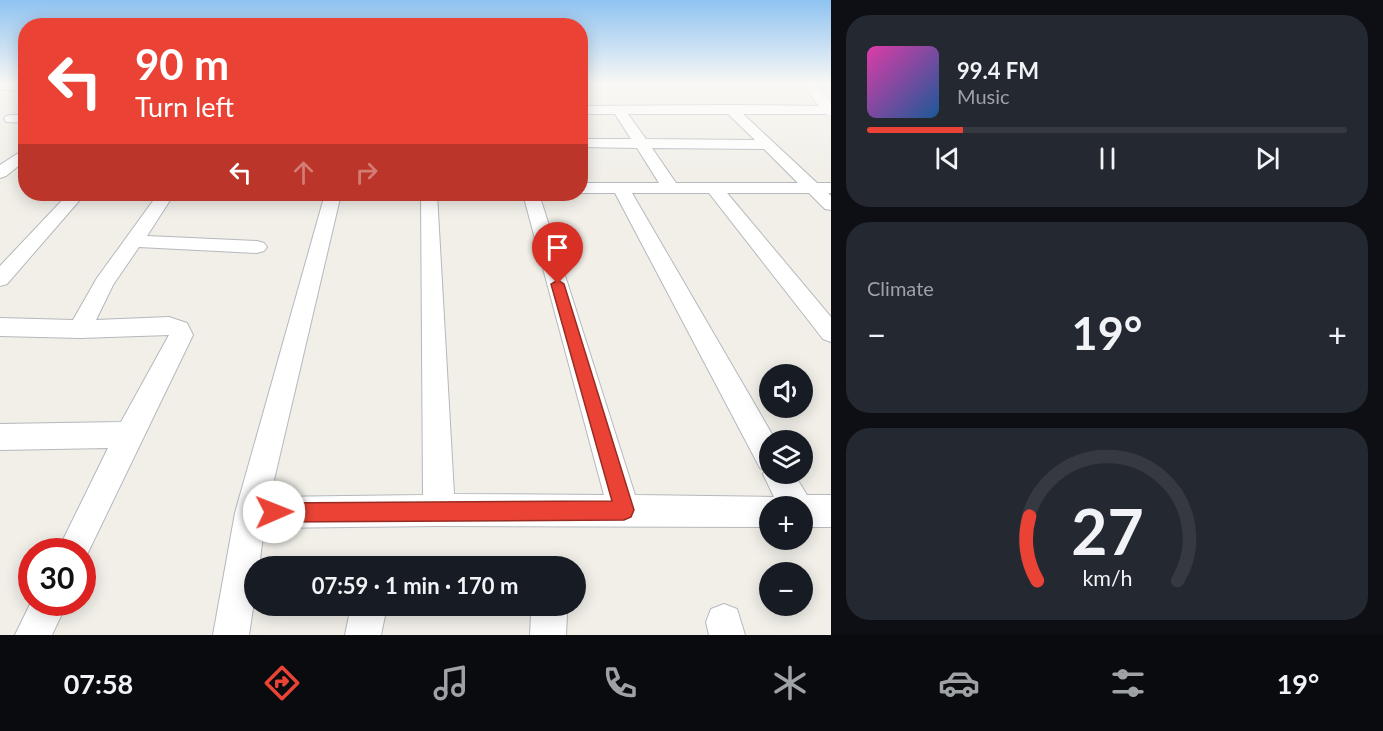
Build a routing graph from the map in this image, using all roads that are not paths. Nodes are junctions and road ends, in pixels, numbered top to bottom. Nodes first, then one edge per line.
1 (621, 113) edge
2 (734, 113) edge
3 (588, 143) edge
4 (642, 144) junction
5 (768, 146) junction
6 (18, 157) edge
7 (4, 165) edge
8 (588, 188) edge
9 (621, 188) junction
10 (671, 188) junction
11 (714, 188) junction
12 (812, 188) junction
13 (831, 188) edge
14 (71, 201) edge
15 (161, 201) edge
16 (331, 201) edge
17 (429, 201) edge
18 (533, 201) edge
19 (831, 205) edge
20 (134, 241) junction
21 (257, 247) dead end
22 (0, 279) edge
23 (0, 327) edge
24 (80, 329) junction
25 (831, 333) edge
26 (129, 435) junction
27 (0, 436) edge
28 (759, 438) edge
29 (439, 510) junction
30 (624, 510) junction
31 (759, 511) edge
32 (813, 511) edge
33 (831, 511) edge
34 (251, 513) junction
35 (80, 538) edge
36 (42, 616) edge
37 (367, 616) edge
38 (33, 635) edge
39 (231, 635) edge
40 (363, 635) edge

1 - 4 street
2 - 5 street
3 - 4 street
4 - 5 street
4 - 10 street
5 - 12 street
6 - 7 street
8 - 9 street
9 - 10 street
9 - 28 street
10 - 11 street
11 - 12 street
11 - 25 street
12 - 13 street
12 - 19 street
14 - 22 street
15 - 20 street
16 - 34 street
17 - 29 street
18 - 30 street
20 - 21 street
20 - 24 street
23 - 24 street
24 - 26 street
26 - 27 street
26 - 35 street
29 - 30 street
29 - 34 street
30 - 31 street
32 - 33 street
34 - 39 street
36 - 38 street
37 - 40 street

